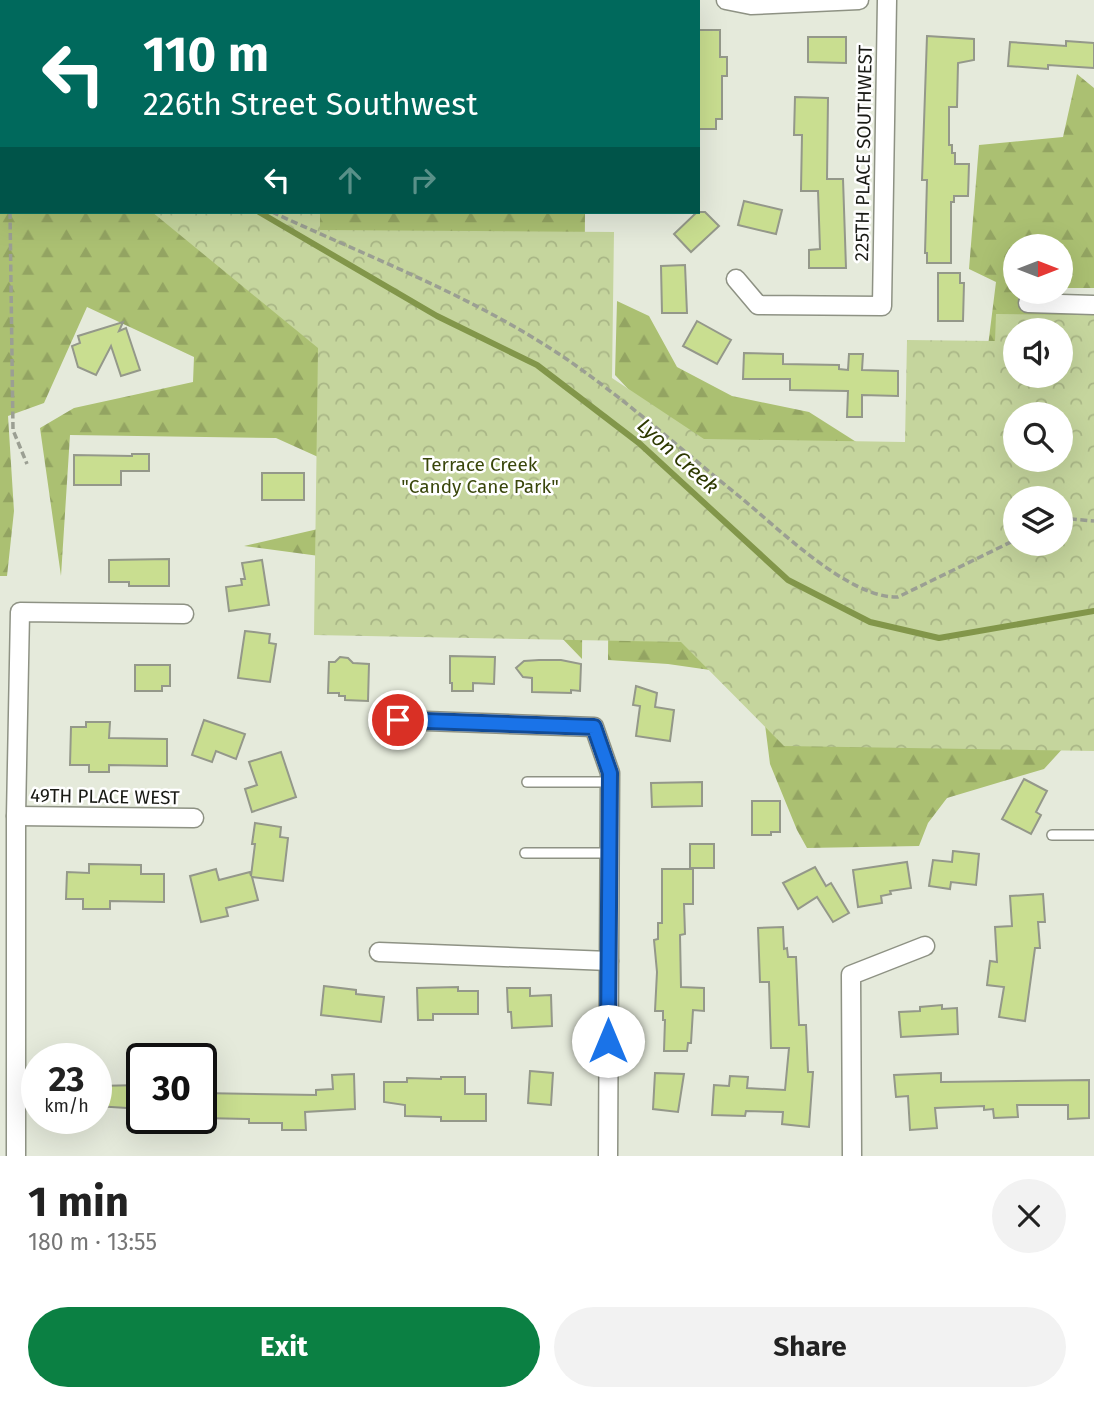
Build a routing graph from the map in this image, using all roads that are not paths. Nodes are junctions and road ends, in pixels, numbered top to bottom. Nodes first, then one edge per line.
1 (726, 0) edge
2 (859, 0) edge
3 (887, 0) edge
4 (736, 279) dead end
5 (1061, 304) edge
6 (1094, 305) edge
7 (184, 614) dead end
8 (398, 720) dead end
9 (527, 782) dead end
10 (610, 782) junction
11 (16, 816) junction
12 (194, 818) dead end
13 (1052, 835) dead end
14 (1094, 835) edge
15 (525, 853) dead end
16 (609, 853) junction
17 (925, 946) dead end
18 (379, 952) dead end
19 (609, 961) junction
20 (8, 989) edge
21 (16, 1156) edge
22 (608, 1156) edge
23 (852, 1156) edge

1 - 2 street
3 - 4 street, 225TH PLACE SOUTHWEST
5 - 6 street
7 - 11 street
8 - 10 street
9 - 10 lane
10 - 16 street
11 - 12 street, 49TH PLACE WEST
11 - 20 street
13 - 14 lane
15 - 16 lane
16 - 19 street
17 - 23 street
18 - 19 street
19 - 22 street
20 - 21 street

